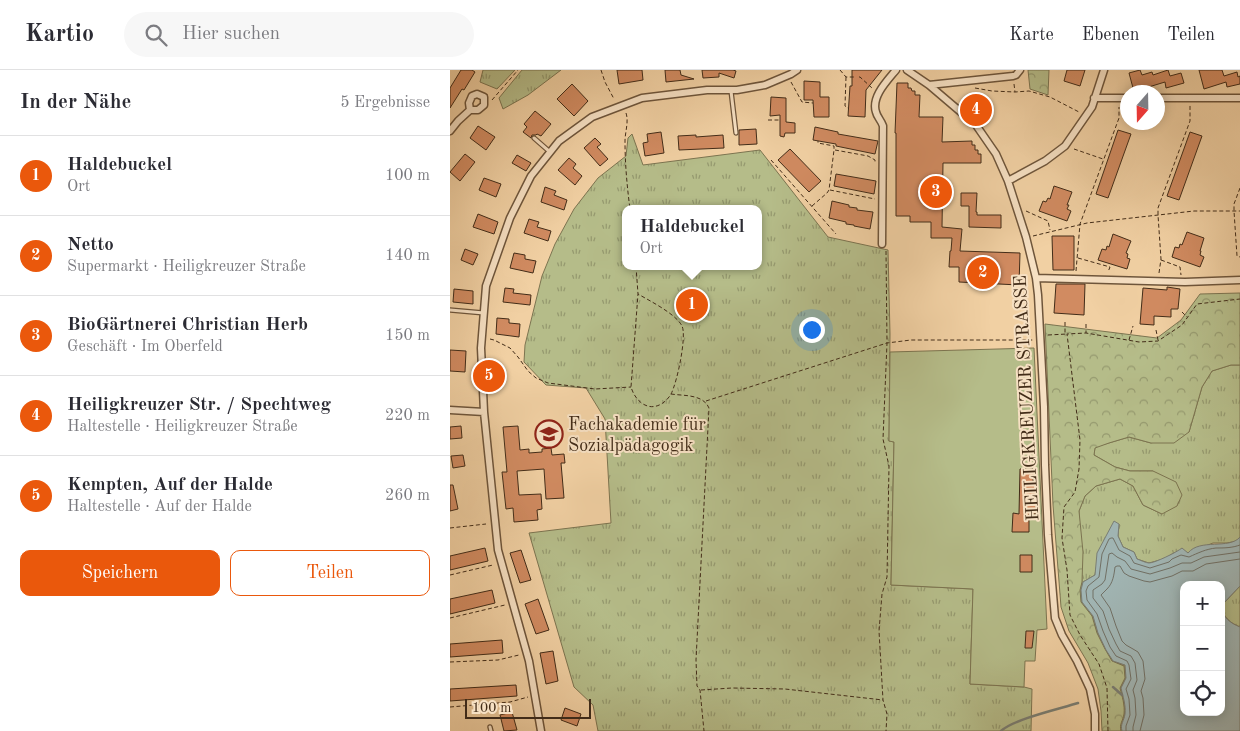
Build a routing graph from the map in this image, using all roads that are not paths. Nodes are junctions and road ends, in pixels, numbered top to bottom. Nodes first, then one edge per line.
1 (797, 70) edge
2 (896, 70) edge
3 (907, 70) edge
4 (1020, 70) edge
5 (1104, 70) edge
6 (929, 85) junction
7 (730, 90) junction
8 (1094, 98) junction
9 (1120, 98) edge
10 (1165, 98) edge
11 (1240, 98) edge
12 (470, 110) junction
13 (450, 131) edge
14 (736, 133) dead end
15 (534, 138) dead end
16 (551, 152) junction
17 (1008, 180) junction
18 (882, 244) road end
19 (1036, 278) junction
20 (1240, 280) edge
21 (450, 310) edge
22 (484, 313) junction
23 (450, 410) edge
24 (484, 412) junction
25 (540, 731) edge
26 (1095, 731) edge

1 - 7 street
2 - 18 street
3 - 6 street, HEILIGKREUZER STRASSE
4 - 6 street
5 - 8 street
6 - 17 street, HEILIGKREUZER STRASSE
7 - 14 lane
7 - 16 street
8 - 9 street
8 - 17 street
10 - 11 street
12 - 12 street
12 - 13 street
15 - 16 lane
16 - 22 street
17 - 19 street, HEILIGKREUZER STRASSE
19 - 20 street
19 - 26 street, HEILIGKREUZER STRASSE
21 - 22 lane
22 - 24 street
23 - 24 street
24 - 25 street

